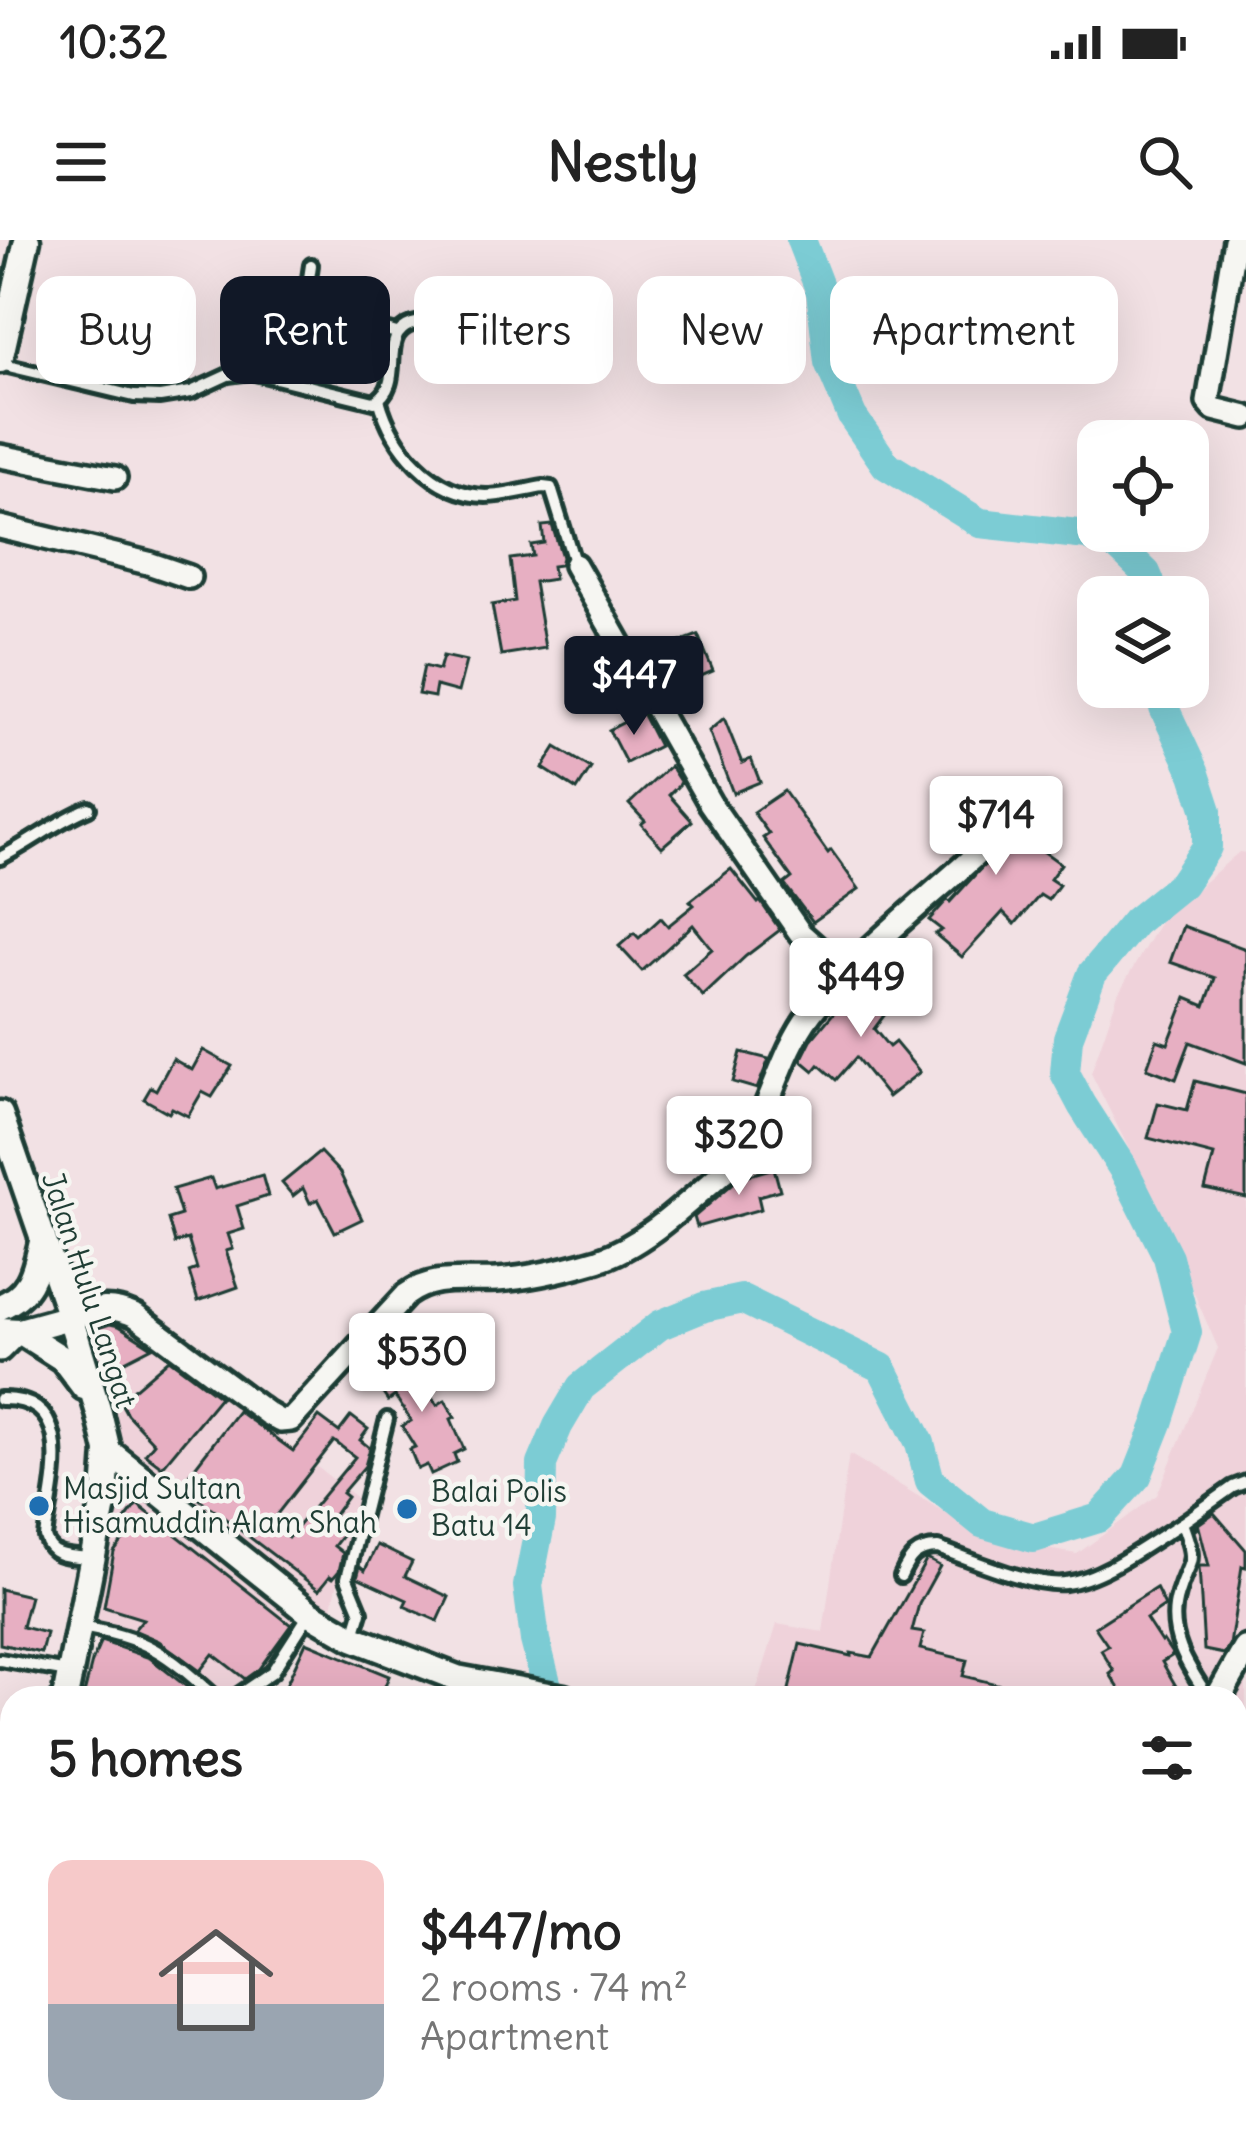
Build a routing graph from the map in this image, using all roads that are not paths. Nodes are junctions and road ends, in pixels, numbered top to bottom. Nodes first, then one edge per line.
1 (27, 240) edge
2 (1234, 240) edge
3 (311, 265) dead end
4 (414, 324) edge
5 (397, 333) junction
6 (0, 362) edge
7 (379, 399) junction
8 (1246, 417) edge
9 (0, 456) edge
10 (115, 478) dead end
11 (0, 527) edge
12 (574, 566) joint
13 (189, 577) dead end
14 (89, 808) dead end
15 (980, 851) dead end
16 (0, 858) edge
17 (854, 965) junction
18 (0, 1114) edge
19 (43, 1238) junction
20 (0, 1306) edge
21 (70, 1317) junction
22 (9, 1330) edge
23 (0, 1350) edge
24 (0, 1400) edge
25 (387, 1419) dead end
26 (108, 1451) junction
27 (1246, 1482) edge
28 (1182, 1523) junction
29 (93, 1559) junction
30 (902, 1576) dead end
31 (310, 1612) junction
32 (79, 1627) junction
33 (353, 1637) junction
34 (1246, 1649) edge
35 (0, 1660) edge
36 (59, 1686) edge
37 (69, 1686) edge
38 (203, 1686) edge
39 (252, 1686) edge
40 (500, 1686) edge
41 (1205, 1686) edge
42 (1222, 1686) edge

1 - 6 street
2 - 8 street
3 - 5 lane
4 - 5 lane
5 - 7 lane
6 - 7 lane
7 - 12 lane
9 - 10 street
11 - 13 street
12 - 17 street
14 - 16 lane
15 - 17 street
17 - 21 street
18 - 19 street, Jalan Hulu Langat
19 - 20 street
19 - 21 street, Jalan Hulu Langat
21 - 22 street
21 - 26 street, Jalan Hulu Langat
22 - 23 street
22 - 26 street
24 - 29 lane
25 - 33 lane
26 - 29 street, Jalan Hulu Langat
26 - 31 street
27 - 28 lane
28 - 30 lane
28 - 41 lane
29 - 32 street, Jalan Hulu Langat
31 - 33 street
31 - 39 lane
32 - 37 street, Jalan Hulu Langat
32 - 38 lane
33 - 40 street
34 - 42 street
35 - 36 lane

